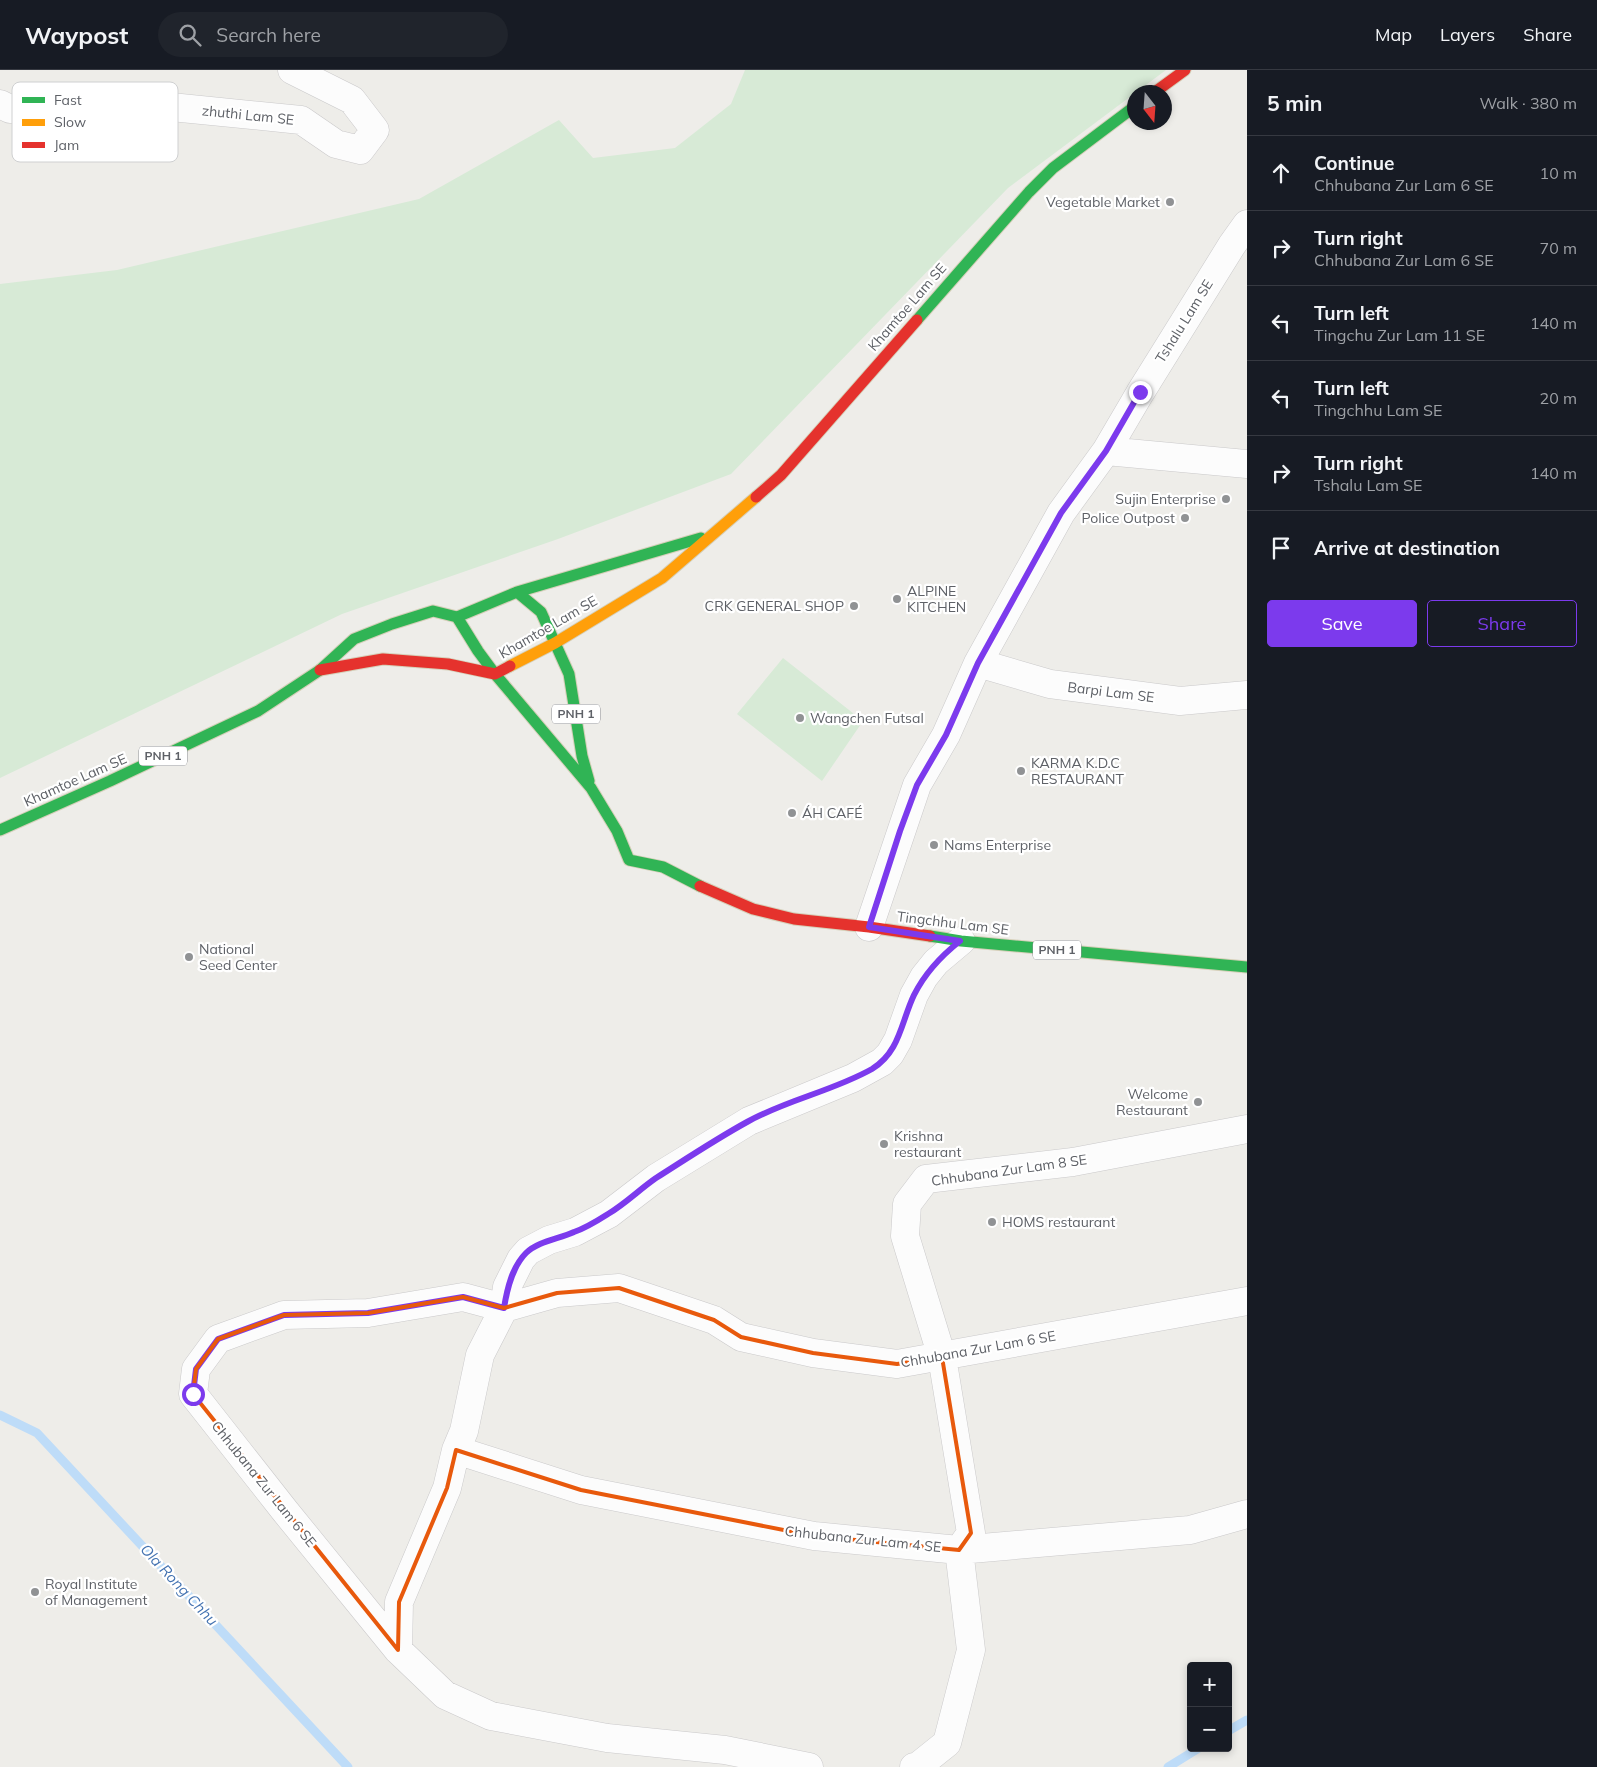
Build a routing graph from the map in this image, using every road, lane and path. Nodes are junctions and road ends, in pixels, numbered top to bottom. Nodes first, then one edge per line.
1 (292, 70) edge
2 (1185, 70) edge
3 (1165, 85) edge
4 (0, 104) edge
5 (178, 108) edge
6 (12, 109) edge
7 (1127, 112) edge
8 (1247, 224) edge
9 (1106, 451) junction
10 (1247, 464) edge
11 (710, 536) junction
12 (517, 592) junction
13 (457, 617) junction
14 (555, 643) junction
15 (978, 663) junction
16 (320, 670) junction
17 (495, 674) junction
18 (1247, 695) edge
19 (591, 788) junction
20 (0, 830) edge
21 (869, 927) junction
22 (960, 941) junction
23 (1247, 967) edge
24 (1247, 1129) edge
25 (1247, 1301) edge
26 (504, 1308) junction
27 (942, 1357) junction
28 (456, 1450) junction
29 (1247, 1514) edge
30 (959, 1550) junction
31 (398, 1650) junction
32 (809, 1767) edge
33 (914, 1767) edge

1 - 5 street, zhuthi Lam SE
2 - 3 main road
4 - 6 street, zhuthi Lam SE
7 - 11 main road, Khamtoe Lam SE
8 - 9 street, Tshalu Lam SE
9 - 10 street
9 - 15 street, Tshalu Lam SE
11 - 12 main road, Khamtoe Lam SE
11 - 14 main road, Khamtoe Lam SE
12 - 13 main road, Khamtoe Lam SE
12 - 14 main road, PNH 1
13 - 16 main road, Khamtoe Lam SE / PNH 1
13 - 17 main road
14 - 17 main road, Khamtoe Lam SE
14 - 19 main road, PNH 1
15 - 18 street, Barpi Lam SE
15 - 21 street, Tshalu Lam SE
16 - 17 main road, Khamtoe Lam SE / PNH 1
16 - 20 main road, Khamtoe Lam SE / PNH 1
17 - 19 main road, PNH 1
19 - 21 main road, Tingchhu Lam SE / PNH 1
21 - 22 main road, Tingchhu Lam SE / PNH 1
22 - 23 main road, Tingchhu Lam SE / PNH 1
22 - 26 street
24 - 27 street, Chhubana Zur Lam 8 SE
25 - 27 street, Chhubana Zur Lam 6 SE
26 - 27 street, Chhubana Zur Lam 6 SE
26 - 28 street
26 - 31 street, Chhubana Zur Lam 6 SE
27 - 30 street, Chhubana Zur Lam 8 SE
28 - 30 street, Chhubana Zur Lam 4 SE
28 - 31 street
29 - 30 street, Chhubana Zur Lam 4 SE
30 - 33 street
31 - 32 street, Chhubana Zur Lam 6 SE

